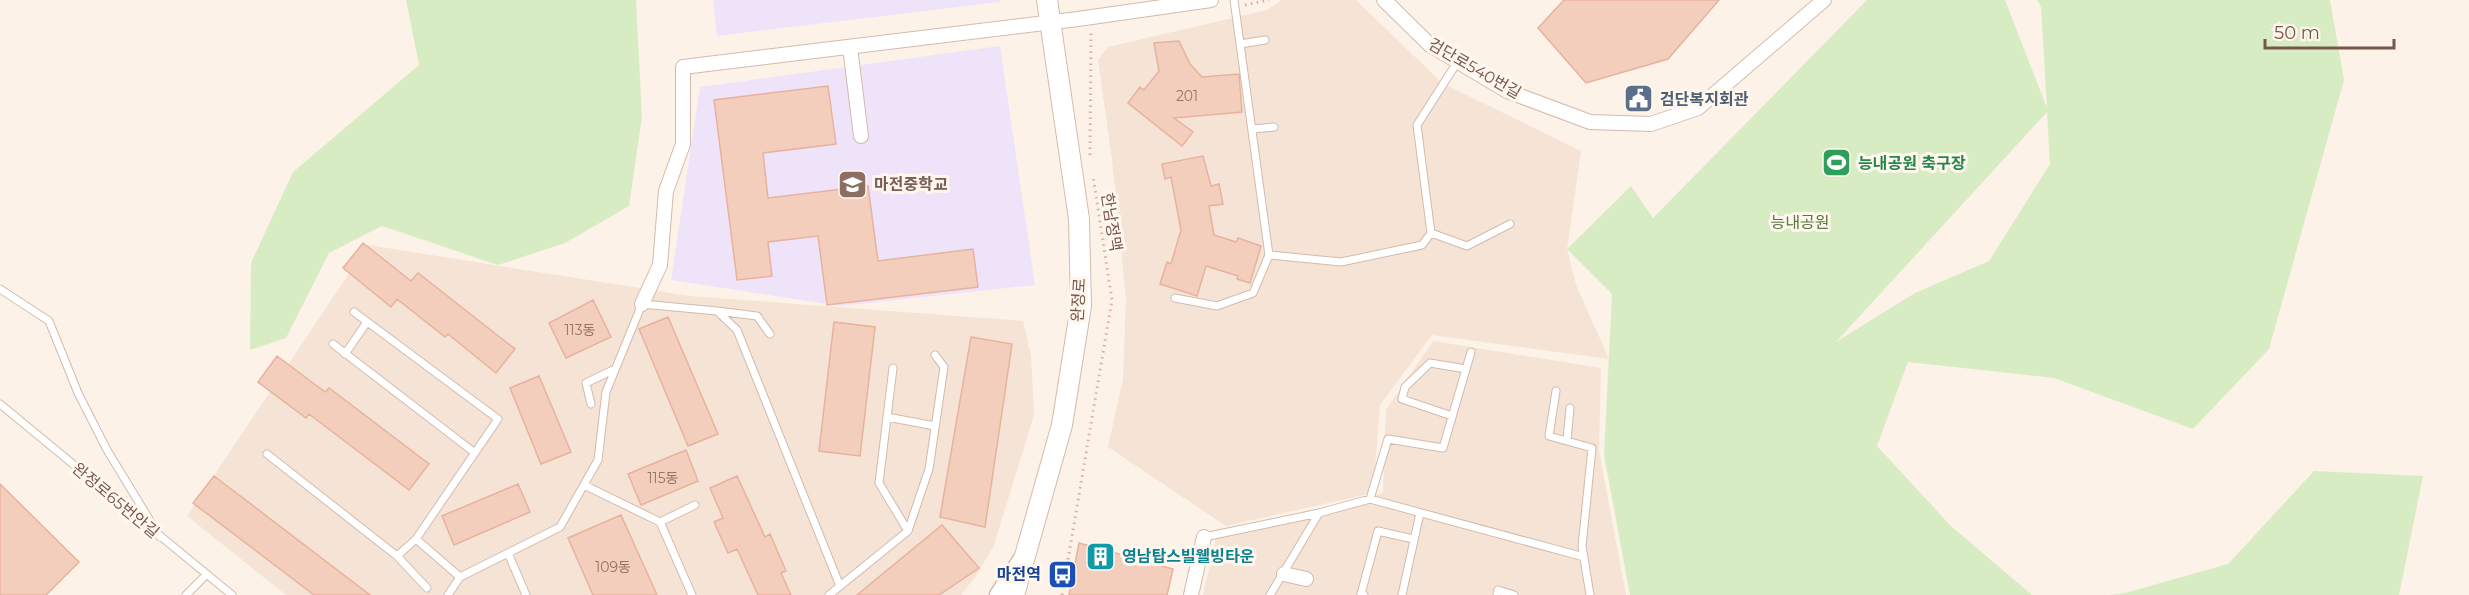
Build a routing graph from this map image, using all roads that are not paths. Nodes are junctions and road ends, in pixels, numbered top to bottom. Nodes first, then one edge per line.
1 (1047, 0) edge
2 (1211, 0) edge
3 (1384, 0) edge
4 (1824, 0) edge
5 (1234, 3) edge
6 (1050, 22) junction
7 (1265, 40) dead end
8 (1240, 44) junction
9 (850, 47) junction
10 (1458, 61) junction
11 (1274, 127) dead end
12 (1252, 129) junction
13 (861, 136) dead end
14 (1510, 224) dead end
15 (1431, 233) junction
16 (1269, 255) junction
17 (0, 289) edge
18 (1175, 298) dead end
19 (642, 304) junction
20 (717, 311) junction
21 (354, 312) dead end
22 (367, 322) junction
23 (770, 334) dead end
24 (333, 344) dead end
25 (1471, 352) dead end
26 (345, 354) junction
27 (935, 355) dead end
28 (893, 368) dead end
29 (615, 369) junction
30 (1466, 369) junction
31 (1556, 391) dead end
32 (0, 404) edge
33 (591, 404) dead end
34 (1570, 408) dead end
35 (1452, 416) junction
36 (887, 417) junction
37 (935, 426) junction
38 (1567, 440) junction
39 (475, 453) junction
40 (267, 454) dead end
41 (584, 485) junction
42 (1370, 499) junction
43 (695, 505) dead end
44 (1319, 513) junction
45 (1420, 513) junction
46 (660, 522) junction
47 (908, 531) junction
48 (160, 537) junction
49 (1204, 537) joint
50 (416, 539) junction
51 (1413, 539) junction
52 (1026, 551) junction
53 (508, 553) junction
54 (397, 556) junction
55 (1584, 557) junction
56 (1284, 574) junction
57 (206, 575) junction
58 (460, 577) junction
59 (1306, 579) dead end
60 (840, 586) junction
61 (427, 588) dead end
62 (186, 595) edge
63 (232, 595) edge
64 (448, 595) edge
65 (526, 595) edge
66 (692, 595) edge
67 (829, 595) edge
68 (998, 595) edge
69 (1014, 595) edge
70 (1191, 595) edge
71 (1270, 595) edge
72 (1364, 595) edge
73 (1402, 595) edge
74 (1497, 595) edge
75 (1514, 595) edge
76 (1590, 595) edge

1 - 6 main road, 완정로
2 - 6 street
3 - 10 street, 검단로540번길
4 - 10 street, 검단로540번길
5 - 8 lane
6 - 9 street
6 - 52 main road, 완정로
7 - 8 lane
8 - 12 lane
9 - 13 street
9 - 19 street
10 - 15 lane
11 - 12 lane
12 - 16 lane
14 - 15 lane
15 - 16 lane
16 - 18 lane
17 - 48 lane
19 - 20 lane
19 - 29 lane
20 - 23 lane
20 - 60 lane
21 - 22 lane
22 - 26 lane
22 - 39 lane
24 - 26 lane
25 - 30 lane
26 - 39 lane
27 - 37 lane
28 - 36 lane
29 - 33 lane
29 - 41 lane
30 - 35 lane
30 - 35 lane
31 - 38 lane
32 - 48 lane, 완정로65번안길
34 - 38 lane
35 - 42 lane
36 - 37 lane
36 - 47 lane
37 - 47 lane
38 - 55 lane
39 - 50 lane
40 - 54 lane
41 - 46 lane
41 - 53 lane
42 - 44 lane
42 - 45 lane
43 - 46 lane
44 - 49 lane
44 - 56 lane
45 - 51 lane
45 - 55 lane
46 - 66 lane
47 - 60 lane
48 - 57 lane, 완정로65번안길
49 - 70 street
50 - 54 lane
50 - 58 lane
51 - 72 lane
51 - 73 lane
52 - 68 street
52 - 69 main road, 완정로
53 - 58 lane
53 - 65 lane
54 - 61 lane
55 - 76 lane
56 - 59 street
56 - 71 lane
57 - 62 lane
57 - 63 lane, 완정로65번안길
58 - 64 lane
60 - 67 lane
74 - 75 lane

